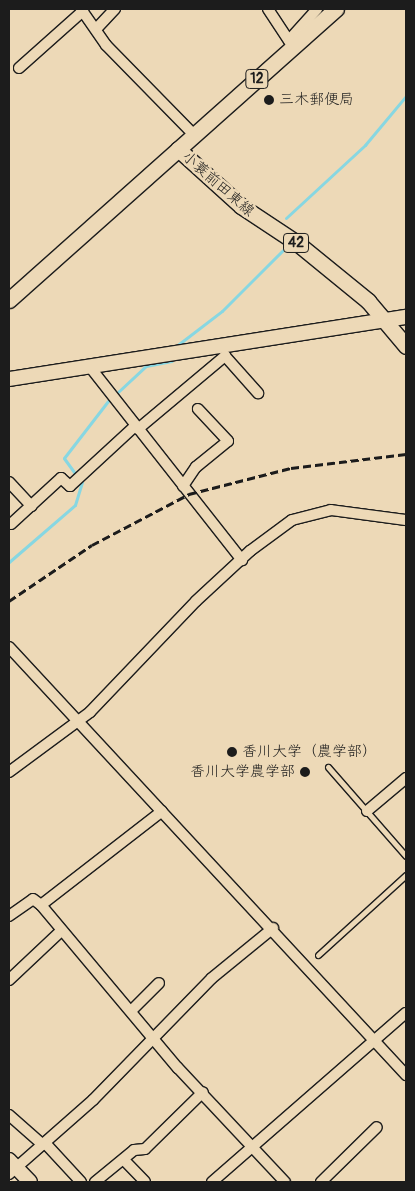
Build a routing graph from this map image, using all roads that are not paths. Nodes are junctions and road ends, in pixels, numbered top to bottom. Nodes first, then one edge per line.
1 (115, 9) edge
2 (268, 9) edge
3 (318, 9) edge
4 (336, 9) edge
5 (82, 10) edge
6 (98, 27) junction
7 (291, 43) junction
8 (19, 68) dead end
9 (194, 135) junction
10 (178, 149) junction
11 (9, 300) edge
12 (406, 317) edge
13 (386, 320) junction
14 (406, 346) edge
15 (223, 351) junction
16 (90, 367) junction
17 (9, 379) edge
18 (258, 393) dead end
19 (198, 409) dead end
20 (137, 427) junction
21 (9, 482) edge
22 (183, 486) junction
23 (31, 506) junction
24 (406, 520) edge
25 (12, 524) dead end
26 (242, 560) junction
27 (9, 647) edge
28 (77, 722) junction
29 (328, 767) dead end
30 (9, 772) edge
31 (406, 778) edge
32 (162, 811) junction
33 (367, 811) junction
34 (406, 856) edge
35 (406, 875) edge
36 (41, 905) junction
37 (9, 916) edge
38 (274, 928) junction
39 (60, 932) junction
40 (318, 954) dead end
41 (9, 980) edge
42 (159, 983) dead end
43 (132, 1010) junction
44 (406, 1013) edge
45 (153, 1034) junction
46 (373, 1042) junction
47 (406, 1075) edge
48 (203, 1092) junction
49 (9, 1115) edge
50 (378, 1127) dead end
51 (44, 1144) junction
52 (252, 1146) junction
53 (124, 1160) junction
54 (11, 1167) edge
55 (30, 1182) edge
56 (81, 1182) edge
57 (96, 1182) edge
58 (145, 1182) edge
59 (212, 1182) edge
60 (285, 1182) edge
61 (321, 1182) edge

1 - 6 street
2 - 7 street
3 - 7 street
4 - 7 main road, 12
5 - 6 street
5 - 8 street
6 - 9 street
7 - 9 main road, 12
9 - 10 main road, 12
10 - 11 main road, 小蓑前田東線
10 - 13 main road, 小蓑前田東線 / 42
12 - 13 street
13 - 14 main road, 小蓑前田東線 / 42
13 - 15 street
15 - 16 street
15 - 18 street
15 - 20 street
16 - 17 street
16 - 20 street
19 - 22 street
20 - 22 street
20 - 23 street
21 - 23 street
22 - 26 street
23 - 25 street
24 - 26 street
26 - 28 street
27 - 28 street
28 - 30 street
28 - 32 street
29 - 33 lane
31 - 33 street
32 - 36 street
32 - 38 street
33 - 34 lane
35 - 40 lane
36 - 37 street
36 - 39 street
38 - 45 street
38 - 46 street
39 - 41 street
39 - 43 street
42 - 43 street
43 - 45 street
44 - 46 street
45 - 48 street
45 - 51 street
46 - 47 street
46 - 52 street
48 - 52 street
48 - 53 street
49 - 51 street
50 - 61 street
51 - 54 street
51 - 56 street
52 - 59 street
52 - 60 street
53 - 57 street
53 - 58 street
54 - 55 street

